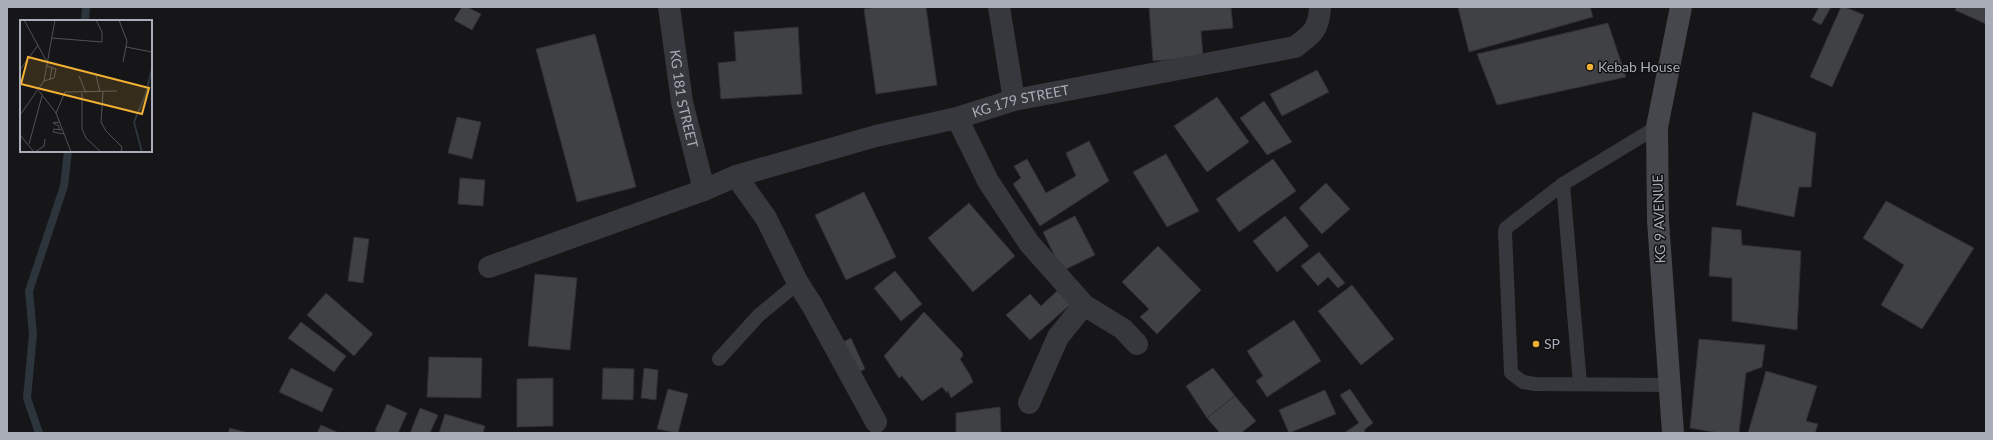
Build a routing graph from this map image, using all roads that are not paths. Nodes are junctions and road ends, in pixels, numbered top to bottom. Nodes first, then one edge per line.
1 (669, 7) edge
2 (999, 7) edge
3 (1320, 7) edge
4 (1681, 7) edge
5 (1014, 100) junction
6 (956, 118) junction
7 (1657, 127) junction
8 (736, 176) junction
9 (1563, 184) junction
10 (704, 190) junction
11 (488, 267) dead end
12 (798, 283) junction
13 (1084, 304) junction
14 (1137, 344) dead end
15 (719, 358) dead end
16 (1580, 384) junction
17 (1671, 385) junction
18 (1028, 403) dead end
19 (876, 422) dead end
20 (1673, 433) edge

1 - 10 street, KG 181 STREET
2 - 5 street
3 - 5 street, KG 179 STREET
4 - 7 main road, KG 9 AVENUE
5 - 6 street, KG 179 STREET
6 - 8 street, KG 179 STREET
6 - 13 street
7 - 9 lane
7 - 17 main road, KG 9 AVENUE
8 - 10 street, KG 179 STREET
8 - 12 street
9 - 16 lane
9 - 16 lane
10 - 11 street, KG 179 STREET
12 - 15 lane
12 - 19 street
13 - 14 street
13 - 18 street
16 - 17 lane
17 - 20 main road, KG 9 AVENUE

